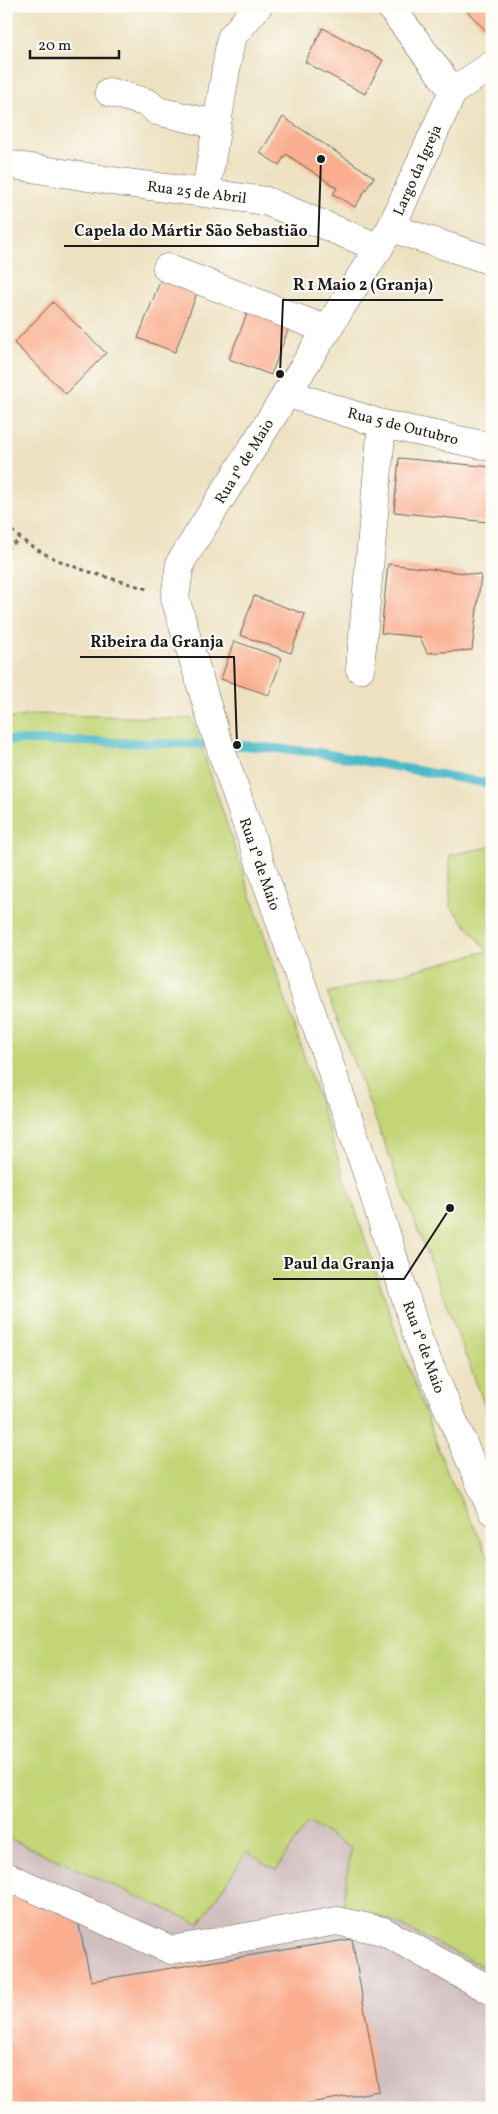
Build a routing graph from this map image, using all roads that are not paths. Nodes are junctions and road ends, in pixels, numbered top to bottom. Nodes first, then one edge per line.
1 (258, 6) edge
2 (390, 6) edge
3 (492, 65) edge
4 (453, 91) junction
5 (109, 92) dead end
6 (215, 124) junction
7 (6, 164) edge
8 (206, 192) junction
9 (385, 238) junction
10 (492, 261) edge
11 (167, 268) dead end
12 (328, 330) junction
13 (286, 393) junction
14 (382, 424) junction
15 (492, 447) edge
16 (360, 669) dead end
17 (492, 1511) edge
18 (6, 1876) edge
19 (492, 1991) edge

1 - 6 street
2 - 4 street
3 - 4 street
4 - 9 street, Largo da Igreja
5 - 6 street
6 - 8 street
7 - 8 street, Rua 25 de Abril
8 - 9 street, Rua 25 de Abril
9 - 10 street, Rua 25 de Abril
9 - 12 street, Rua 1º de Maio
11 - 12 street
12 - 13 street, Rua 1º de Maio
13 - 14 street, Rua 5 de Outubro
13 - 17 street, Rua 1º de Maio
14 - 15 street, Rua 5 de Outubro
14 - 16 street
18 - 19 street

